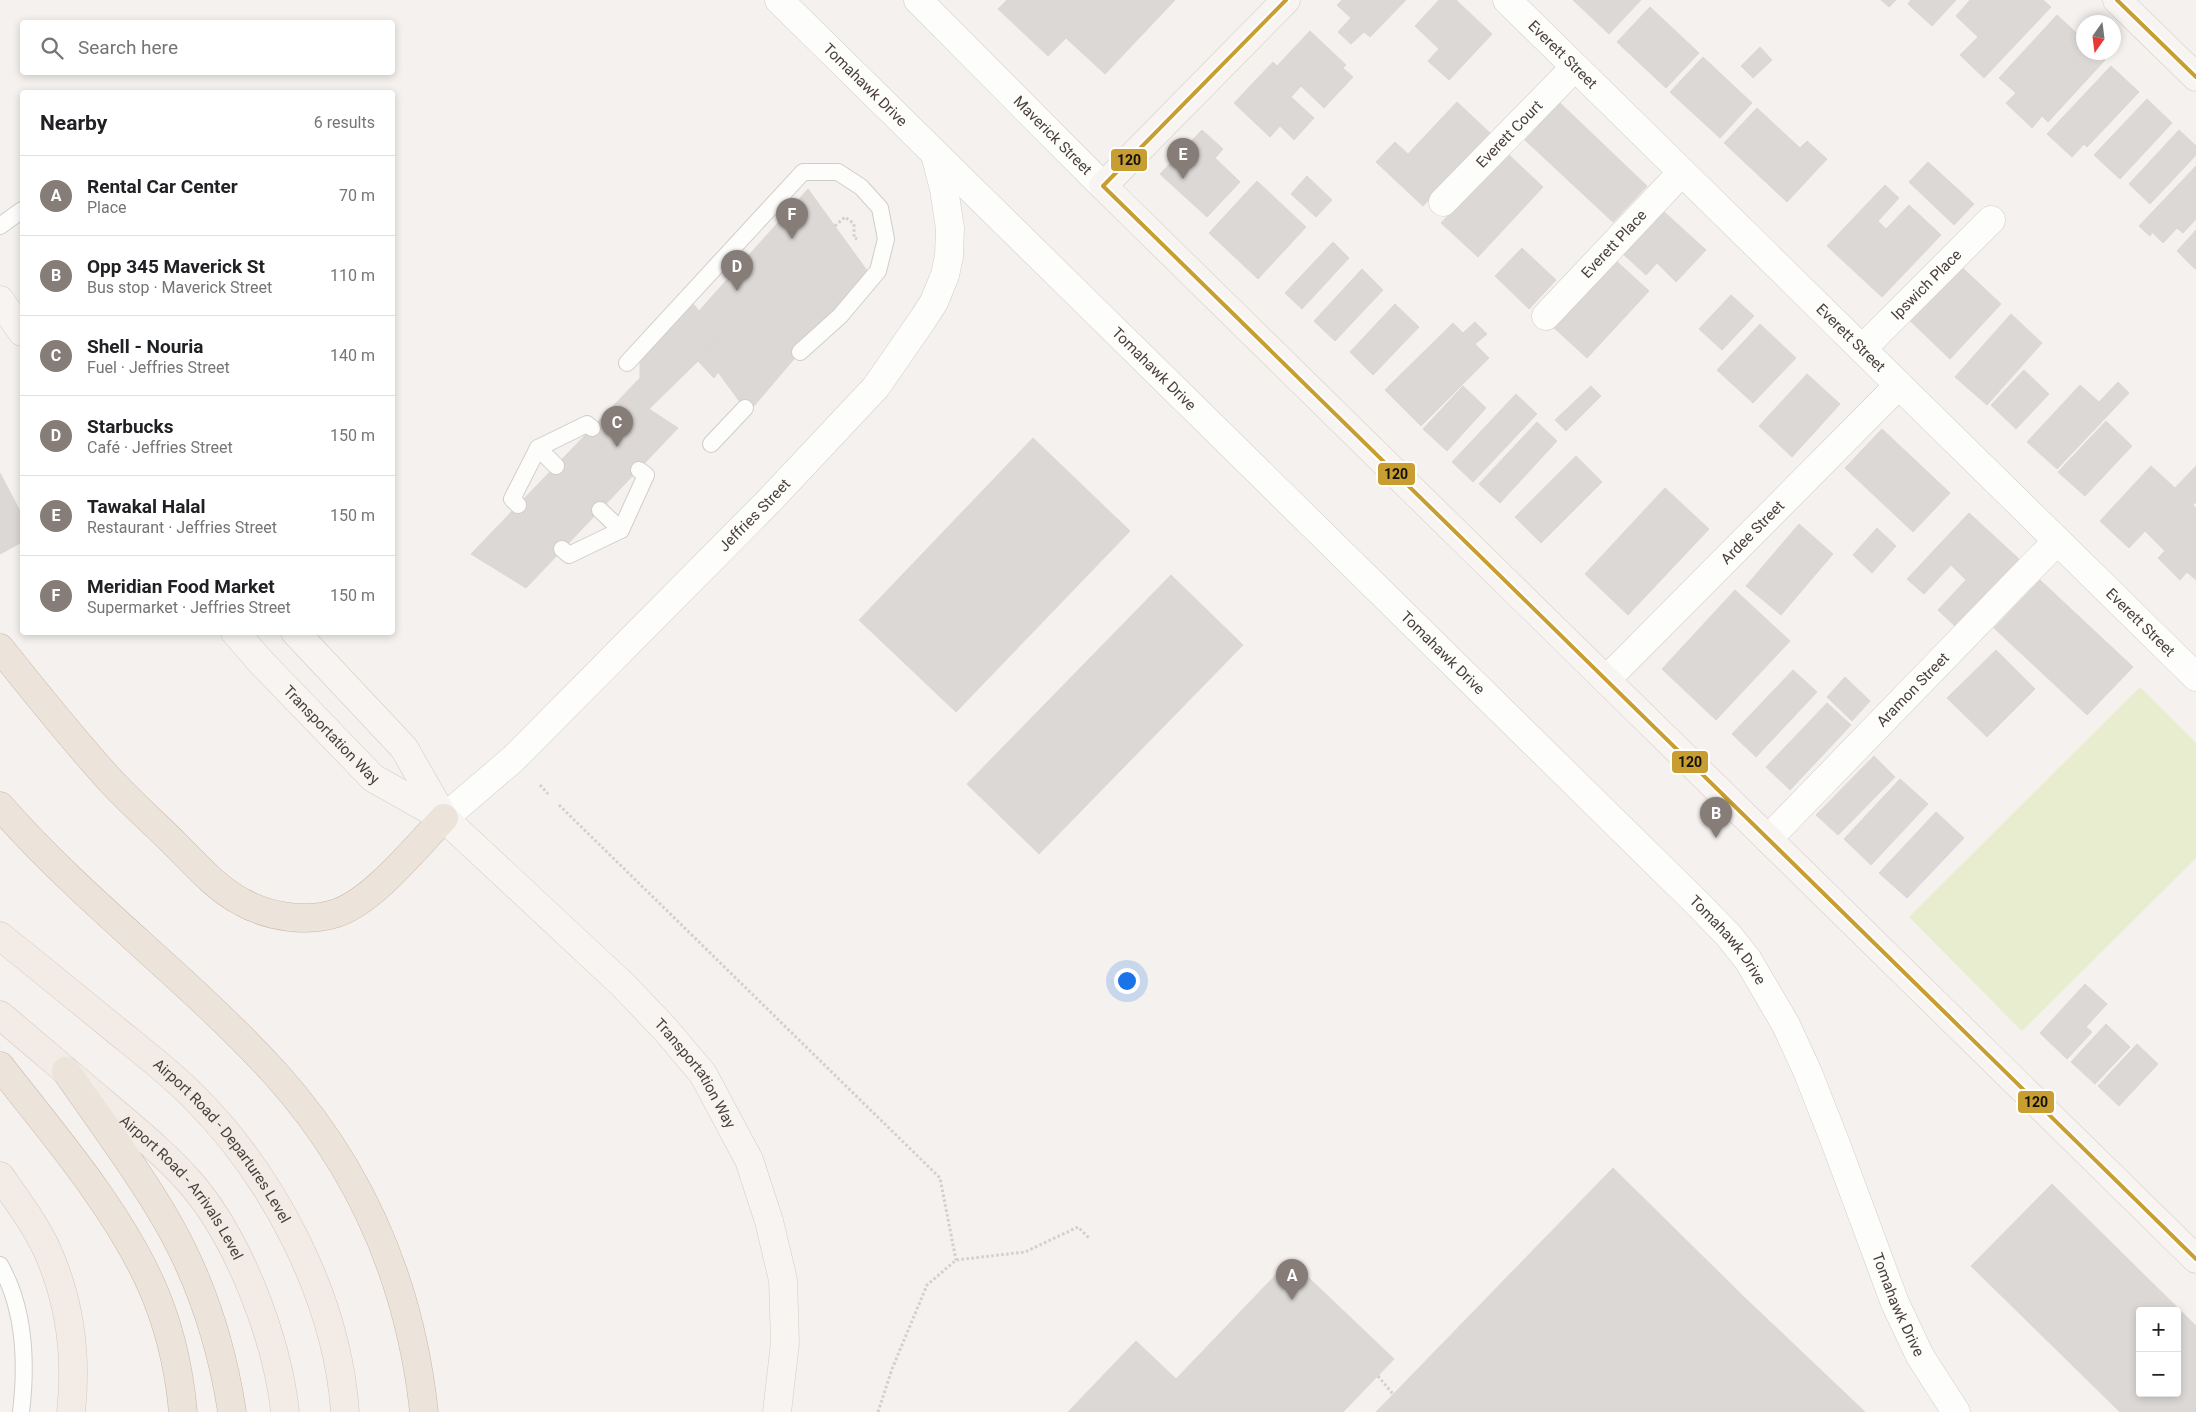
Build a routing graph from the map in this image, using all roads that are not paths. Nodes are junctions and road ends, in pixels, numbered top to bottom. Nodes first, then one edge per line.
1 (778, 0) edge
2 (918, 0) edge
3 (1286, 0) edge
4 (1507, 0) edge
5 (2117, 0) edge
6 (1575, 67) junction
7 (2196, 77) edge
8 (934, 153) junction
9 (1682, 172) junction
10 (1103, 186) junction
11 (1443, 202) dead end
12 (20, 211) edge
13 (1991, 220) dead end
14 (0, 226) edge
15 (0, 300) edge
16 (1546, 316) dead end
17 (20, 329) edge
18 (1862, 349) junction
19 (800, 352) dead end
20 (627, 363) dead end
21 (1899, 384) junction
22 (745, 408) dead end
23 (592, 428) dead end
24 (711, 444) dead end
25 (538, 448) junction
26 (556, 466) dead end
27 (639, 470) dead end
28 (518, 505) dead end
29 (600, 510) dead end
30 (621, 530) junction
31 (2057, 541) junction
32 (562, 549) dead end
33 (238, 635) edge
34 (298, 635) edge
35 (0, 648) edge
36 (2196, 677) edge
37 (1606, 680) junction
38 (0, 806) edge
39 (444, 818) junction
40 (1768, 839) junction
41 (0, 936) edge
42 (0, 1015) edge
43 (0, 1066) edge
44 (66, 1072) junction
45 (0, 1176) edge
46 (2196, 1259) edge
47 (0, 1265) edge
48 (21, 1412) edge
49 (71, 1412) edge
50 (183, 1412) edge
51 (232, 1412) edge
52 (286, 1412) edge
53 (345, 1412) edge
54 (424, 1412) edge
55 (777, 1412) edge
56 (1956, 1412) edge

1 - 8 street, Tomahawk Drive
2 - 10 street, Maverick Street
3 - 10 main road
4 - 6 street, Everett Street
5 - 7 main road
6 - 9 street, Everett Street
6 - 11 street, Everett Court
8 - 39 street, Jeffries Street
8 - 56 street, Tomahawk Drive
9 - 16 street, Everett Place
9 - 18 street, Everett Street
10 - 37 main road, Maverick Street
12 - 14 lane
13 - 18 street, Ipswich Place
15 - 17 main road
18 - 21 street, Everett Street
19 - 20 lane
21 - 31 street, Everett Street
21 - 37 street, Ardee Street
22 - 24 lane
23 - 25 lane
25 - 26 lane
25 - 28 lane
27 - 30 lane
29 - 30 lane
30 - 32 lane
31 - 36 street, Everett Street
31 - 40 street, Aramon Street
33 - 39 main road, Transportation Way
34 - 39 main road, Transportation Way
35 - 39 highway
37 - 40 main road, Maverick Street
38 - 54 highway
39 - 55 main road, Transportation Way
40 - 46 main road, Maverick Street
41 - 53 main road, Airport Road - Departures Level
42 - 44 main road, Airport Road - Arrivals Level
43 - 50 highway
44 - 51 highway
44 - 52 main road, Airport Road - Arrivals Level
45 - 49 main road
47 - 48 lane

